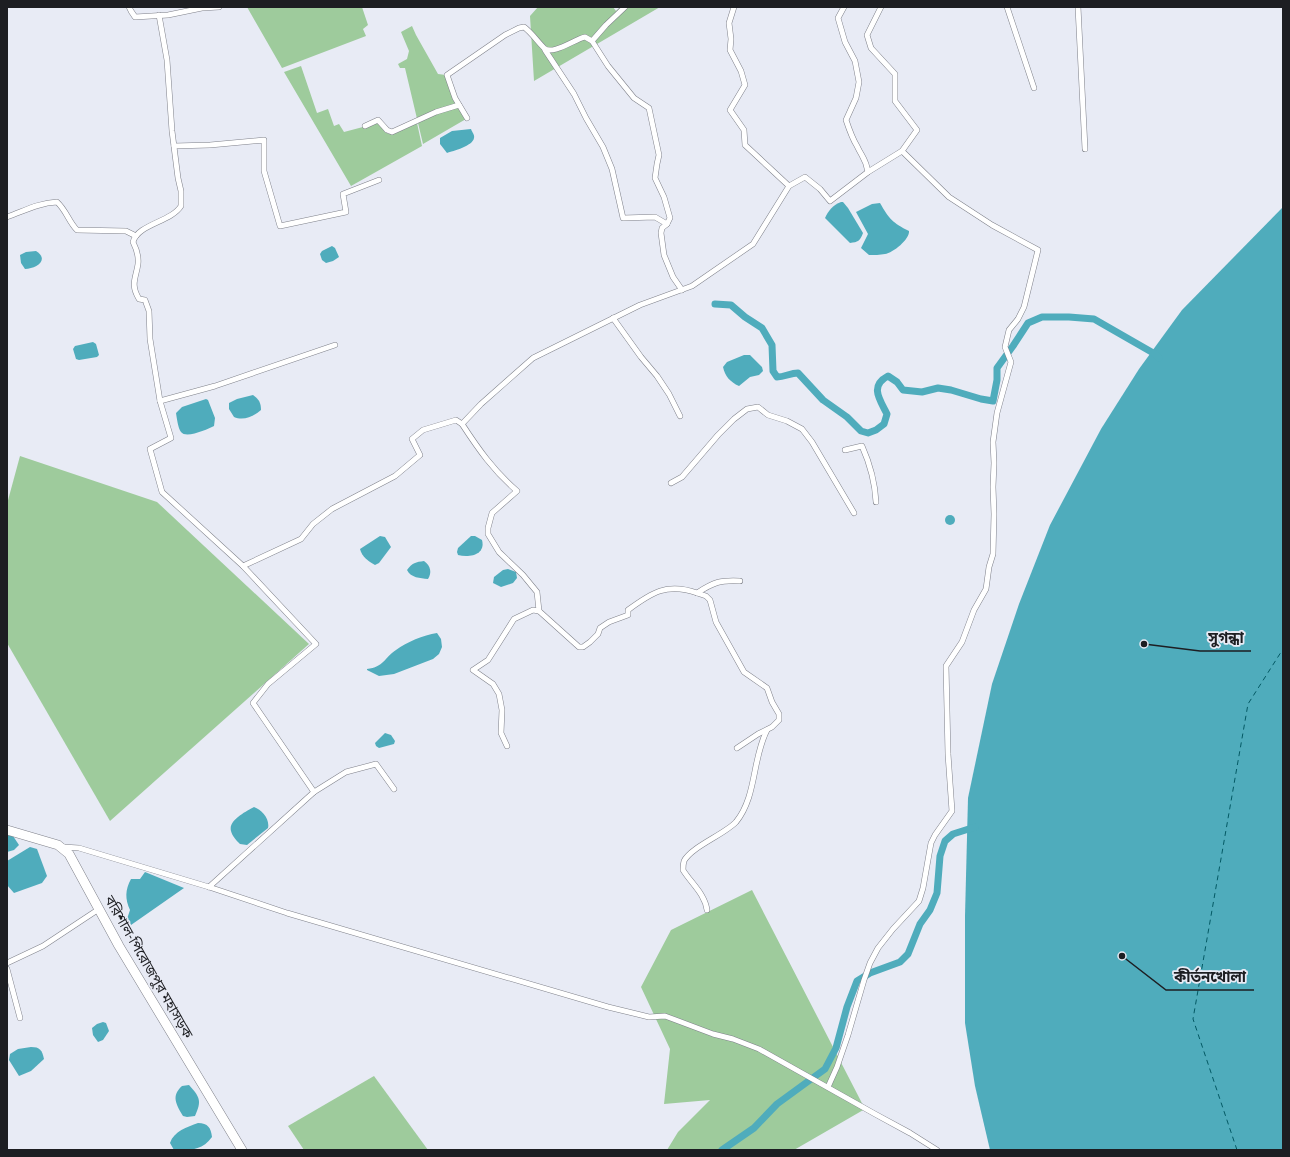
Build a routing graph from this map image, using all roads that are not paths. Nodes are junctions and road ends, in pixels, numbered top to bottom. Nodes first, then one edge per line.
1 (129, 7) edge
2 (219, 7) edge
3 (625, 7) edge
4 (734, 7) edge
5 (844, 7) edge
6 (881, 7) edge
7 (1007, 7) edge
8 (1078, 7) edge
9 (159, 15) junction
10 (592, 41) junction
11 (545, 50) junction
12 (1034, 88) dead end
13 (459, 105) junction
14 (467, 118) dead end
15 (365, 126) dead end
16 (174, 146) junction
17 (1085, 149) dead end
18 (902, 151) junction
19 (868, 172) junction
20 (379, 180) dead end
21 (789, 186) junction
22 (7, 217) edge
23 (667, 224) junction
24 (136, 236) junction
25 (682, 290) junction
26 (613, 318) junction
27 (335, 345) dead end
28 (160, 401) junction
29 (680, 416) dead end
30 (462, 424) junction
31 (845, 450) dead end
32 (670, 483) dead end
33 (876, 502) dead end
34 (854, 513) dead end
35 (243, 566) junction
36 (740, 581) dead end
37 (697, 593) junction
38 (540, 611) junction
39 (767, 730) junction
40 (506, 746) dead end
41 (737, 748) dead end
42 (394, 790) dead end
43 (314, 792) junction
44 (7, 830) edge
45 (60, 846) junction
46 (209, 887) junction
47 (99, 909) junction
48 (707, 910) dead end
49 (7, 963) edge
50 (7, 969) edge
51 (20, 1018) dead end
52 (828, 1087) junction
53 (242, 1150) edge
54 (937, 1150) edge

1 - 9 street
2 - 9 street
3 - 10 street
4 - 21 street
5 - 19 street
6 - 18 street
7 - 12 street
8 - 17 street
9 - 16 street
10 - 11 street
10 - 23 street
11 - 13 street
11 - 23 street
13 - 14 street
13 - 15 street
16 - 20 street
16 - 24 street
18 - 19 street
18 - 52 street
19 - 21 street
21 - 25 street
22 - 24 street
23 - 25 street
24 - 28 street
25 - 26 street
26 - 29 street
26 - 30 street
27 - 28 street
28 - 35 street
30 - 35 street
30 - 38 street
31 - 33 street
32 - 34 street
35 - 43 street
36 - 37 street
37 - 38 street
37 - 39 street
38 - 40 street
39 - 41 street
39 - 48 street
42 - 43 street
43 - 46 street
44 - 45 highway
45 - 46 street
45 - 47 highway, বরিশাল-পিরোজপুর মহাসড়ক
46 - 52 street
47 - 49 street
47 - 53 highway, বরিশাল-পিরোজপুর মহাসড়ক
50 - 51 street
52 - 54 street

